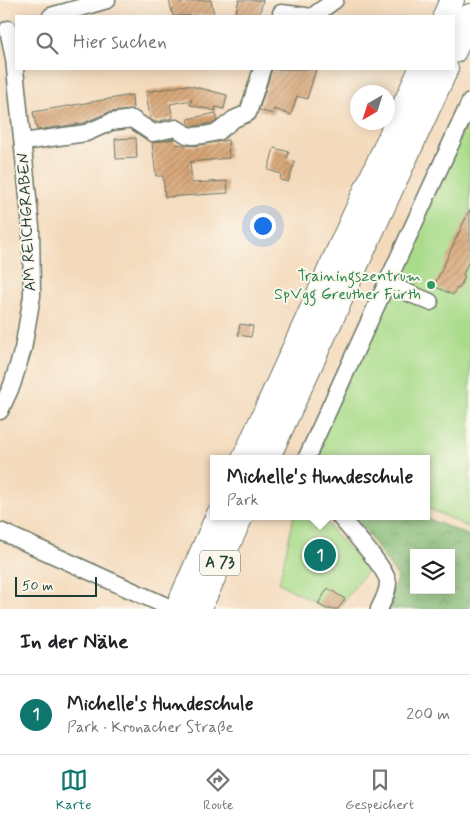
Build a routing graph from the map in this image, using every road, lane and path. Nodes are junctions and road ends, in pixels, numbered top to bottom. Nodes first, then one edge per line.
1 (108, 0) edge
2 (335, 0) edge
3 (452, 0) edge
4 (280, 10) edge
5 (55, 15) edge
6 (302, 15) edge
7 (313, 15) edge
8 (445, 15) edge
9 (470, 16) edge
10 (8, 28) edge
11 (455, 49) edge
12 (15, 68) edge
13 (15, 70) edge
14 (262, 70) edge
15 (421, 70) edge
16 (446, 70) edge
17 (470, 102) edge
18 (23, 142) junction
19 (387, 284) junction
20 (430, 302) dead end
21 (0, 411) edge
22 (246, 455) edge
23 (269, 455) edge
24 (308, 455) edge
25 (216, 520) edge
26 (239, 520) edge
27 (342, 520) edge
28 (0, 531) edge
29 (173, 609) edge
30 (177, 609) edge
31 (199, 609) edge
32 (379, 609) edge

1 - 5 street
2 - 7 street
3 - 8 highway
4 - 6 street
9 - 11 highway
10 - 12 street, AM REICHGRABEN
13 - 18 street, AM REICHGRABEN
14 - 18 street
15 - 22 highway
16 - 23 highway
17 - 19 street
18 - 21 street, AM REICHGRABEN
19 - 20 street
19 - 24 street
25 - 30 highway, A 73
26 - 31 highway, A 73
27 - 32 street
28 - 29 street

